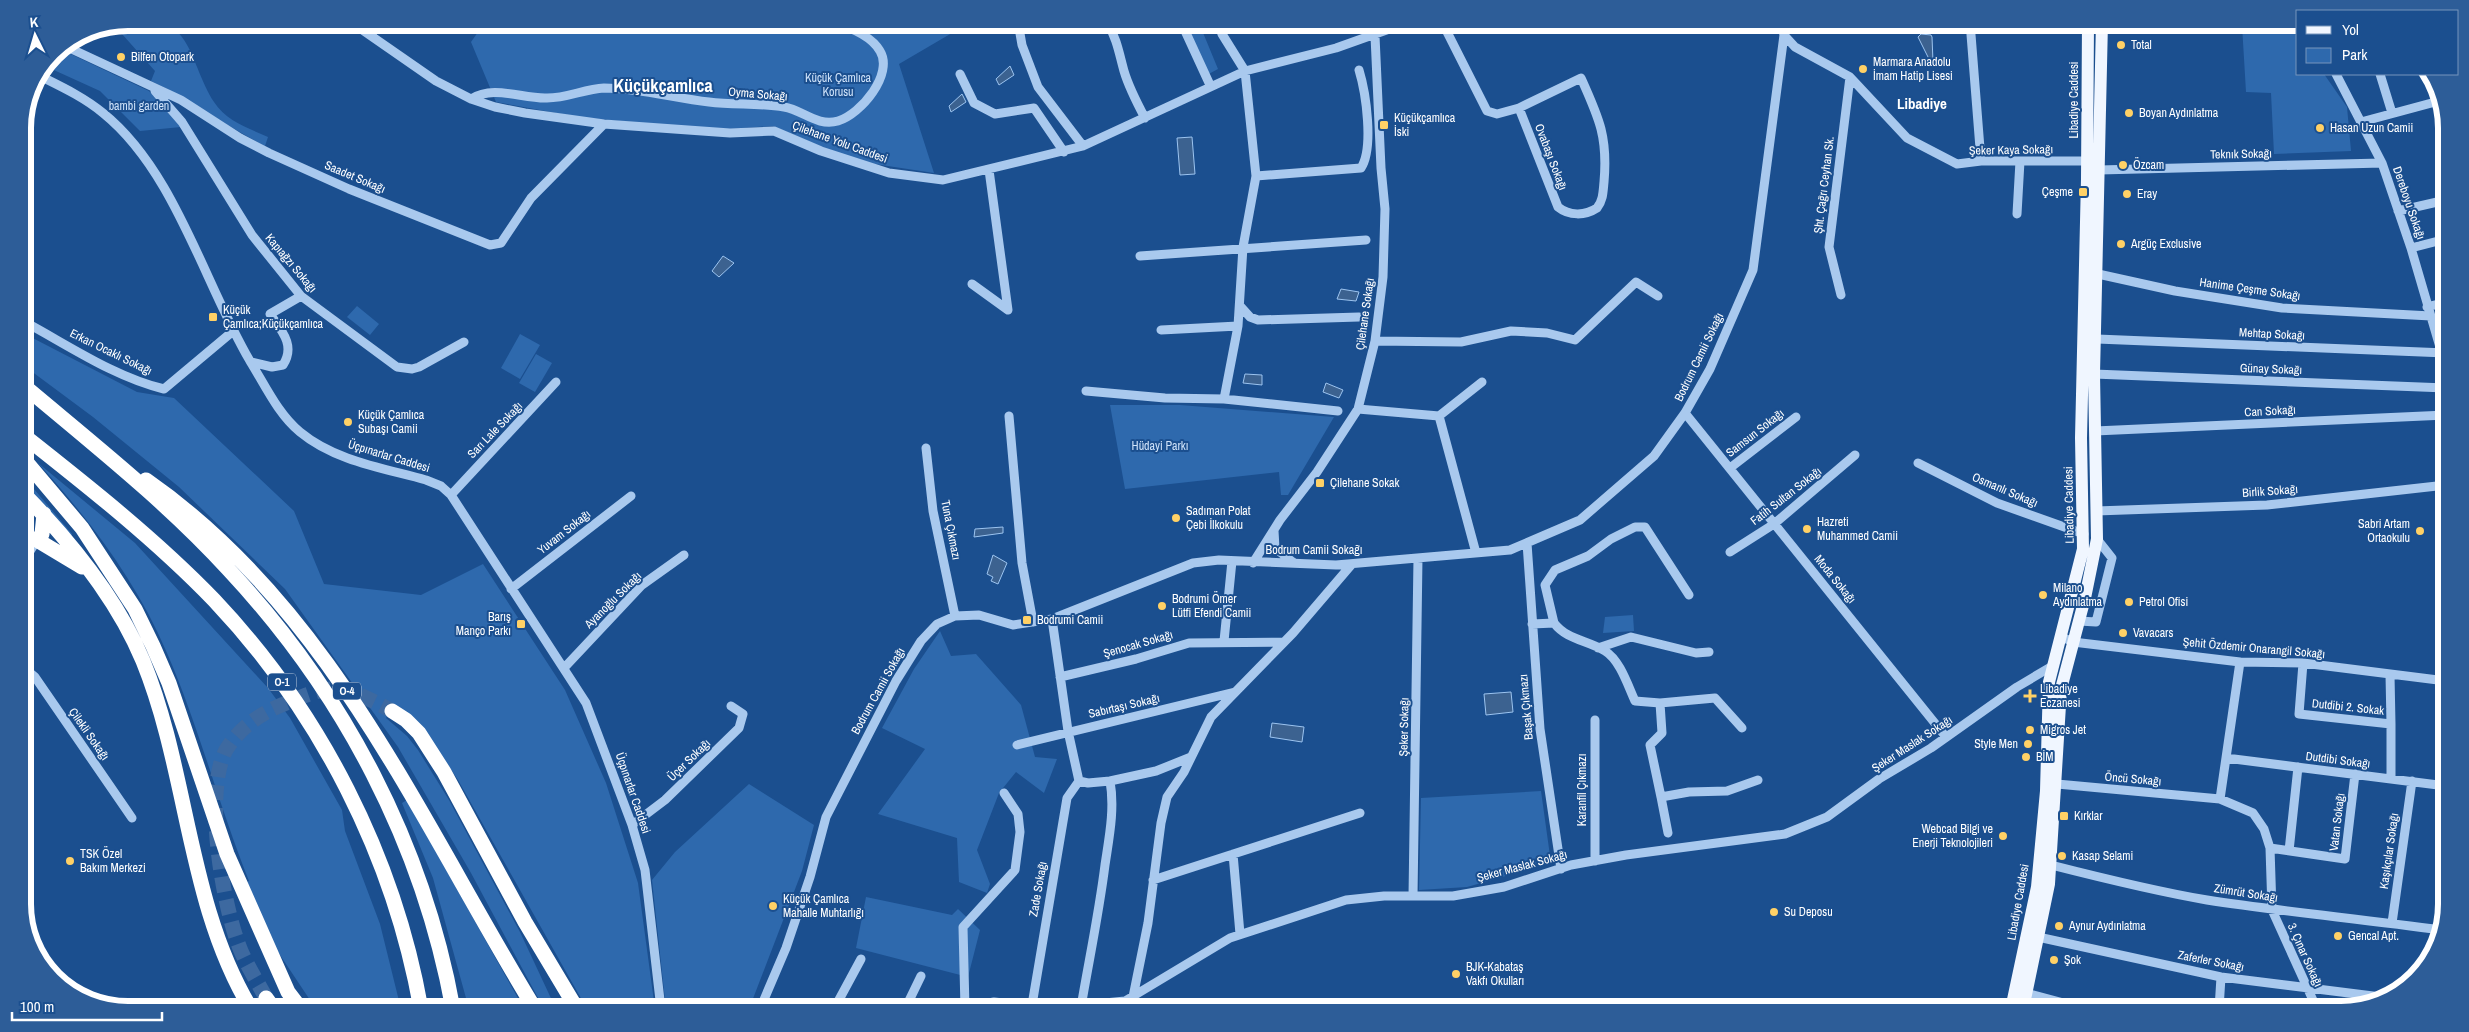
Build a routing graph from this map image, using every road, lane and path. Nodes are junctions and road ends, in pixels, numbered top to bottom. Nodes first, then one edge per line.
1 (365, 31) edge
2 (374, 31) edge
3 (854, 31) edge
4 (1020, 31) edge
5 (1113, 31) edge
6 (1185, 31) edge
7 (1219, 31) edge
8 (1221, 31) edge
9 (1387, 31) edge
10 (1447, 31) edge
11 (1783, 31) edge
12 (1971, 31) edge
13 (2088, 31) edge
14 (2102, 31) edge
15 (1222, 34) junction
16 (371, 35) junction
17 (1784, 35) junction
18 (1375, 36) junction
19 (72, 49) edge
20 (1359, 70) dead end
21 (1245, 71) junction
22 (960, 74) dead end
23 (2337, 75) edge
24 (2380, 75) edge
25 (1850, 76) junction
26 (45, 78) edge
27 (1210, 85) junction
28 (151, 87) junction
29 (498, 92) junction
30 (471, 99) junction
31 (2434, 102) edge
32 (490, 105) junction
33 (1519, 108) junction
34 (2392, 113) junction
35 (1145, 118) junction
36 (2361, 122) junction
37 (604, 124) junction
38 (1083, 146) junction
39 (1064, 152) junction
40 (1981, 161) junction
41 (2020, 161) junction
42 (2087, 161) junction
43 (2382, 163) junction
44 (989, 170) junction
45 (2099, 170) junction
46 (1256, 176) junction
47 (2438, 202) edge
48 (2398, 211) junction
49 (2018, 214) dead end
50 (1366, 240) dead end
51 (2438, 241) edge
52 (1243, 247) junction
53 (2411, 248) junction
54 (1140, 256) dead end
55 (2098, 274) junction
56 (972, 284) dead end
57 (1841, 295) dead end
58 (301, 296) junction
59 (1658, 296) dead end
60 (1240, 307) junction
61 (2438, 307) edge
62 (2429, 312) junction
63 (1359, 317) dead end
64 (31, 325) edge
65 (1238, 326) junction
66 (1161, 330) dead end
67 (232, 332) junction
68 (2438, 337) edge
69 (2097, 339) junction
70 (1375, 341) junction
71 (464, 342) dead end
72 (2438, 354) edge
73 (251, 362) junction
74 (2094, 374) junction
75 (556, 382) dead end
76 (1482, 382) dead end
77 (2438, 388) edge
78 (1086, 391) dead end
79 (31, 392) edge
80 (1224, 399) junction
81 (1358, 409) junction
82 (1338, 411) dead end
83 (1685, 413) junction
84 (2438, 415) edge
85 (1008, 416) dead end
86 (1439, 416) junction
87 (1796, 417) dead end
88 (2095, 431) junction
89 (83, 436) junction
90 (31, 441) edge
91 (926, 448) dead end
92 (1855, 455) dead end
93 (1918, 463) dead end
94 (31, 467) edge
95 (1730, 468) junction
96 (2438, 486) edge
97 (450, 495) junction
98 (632, 496) dead end
99 (31, 501) edge
100 (2096, 511) junction
101 (44, 514) junction
102 (1774, 524) junction
103 (1274, 530) junction
104 (2084, 534) junction
105 (31, 537) edge
106 (31, 538) edge
107 (2097, 539) junction
108 (1527, 543) junction
109 (1730, 552) dead end
110 (1476, 553) junction
111 (684, 555) dead end
112 (1418, 558) junction
113 (1232, 560) junction
114 (1254, 563) junction
115 (1294, 564) junction
116 (1352, 564) junction
117 (93, 574) junction
118 (511, 588) junction
119 (1690, 595) dead end
120 (956, 616) junction
121 (1052, 619) junction
122 (2079, 621) junction
123 (1033, 622) junction
124 (1554, 623) junction
125 (1532, 624) junction
126 (2067, 640) junction
127 (1224, 641) junction
128 (1284, 642) junction
129 (1598, 648) junction
130 (1709, 652) dead end
131 (2240, 662) junction
132 (2303, 663) junction
133 (2054, 665) junction
134 (564, 668) junction
135 (31, 674) edge
136 (2390, 675) junction
137 (1060, 677) junction
138 (2438, 680) edge
139 (1237, 692) junction
140 (1660, 703) junction
141 (731, 706) dead end
142 (392, 710) tunnel mouth
143 (1595, 720) dead end
144 (2391, 724) junction
145 (1742, 728) dead end
146 (1068, 731) junction
147 (1946, 738) junction
148 (1017, 745) dead end
149 (1191, 757) junction
150 (2226, 758) junction
151 (2298, 767) junction
152 (2355, 774) junction
153 (2392, 779) junction
154 (1758, 780) dead end
155 (1079, 781) junction
156 (1110, 781) junction
157 (2412, 781) junction
158 (2438, 785) edge
159 (2051, 788) junction
160 (1004, 793) dead end
161 (1661, 797) junction
162 (2220, 799) junction
163 (1360, 813) dead end
164 (132, 818) dead end
165 (632, 825) junction
166 (1668, 833) dead end
167 (2270, 848) junction
168 (2289, 851) junction
169 (1234, 854) junction
170 (1595, 861) junction
171 (2050, 865) junction
172 (1560, 869) junction
173 (1154, 880) junction
174 (1414, 896) junction
175 (2272, 910) junction
176 (2392, 923) junction
177 (2434, 929) edge
178 (1240, 934) junction
179 (2038, 937) junction
180 (860, 959) dead end
181 (921, 976) dead end
182 (2221, 977) junction
183 (2307, 990) junction
184 (2026, 994) junction
185 (1133, 996) junction
186 (2371, 996) edge
187 (247, 1001) edge
188 (294, 1001) edge
189 (419, 1001) edge
190 (451, 1001) edge
191 (530, 1001) edge
192 (573, 1001) edge
193 (660, 1001) edge
194 (764, 1001) edge
195 (839, 1001) edge
196 (909, 1001) edge
197 (965, 1001) edge
198 (1028, 1001) edge
199 (1087, 1001) edge
200 (1125, 1001) edge
201 (2013, 1001) edge
202 (2025, 1001) edge
203 (2052, 1001) edge
204 (2220, 1001) edge
205 (2312, 1001) edge

1 - 16 street, Çilehane Yolu Caddesi
2 - 16 street
3 - 29 street, Oyma Sokağı
4 - 38 street
5 - 35 street
6 - 27 street
7 - 15 street
8 - 15 street
9 - 18 street, Çilehane Yolu Caddesi
10 - 33 street, Ovabaşı Sokağı
11 - 17 street
12 - 40 street
13 - 42 main road, Libadiye Caddesi
14 - 45 main road, Libadiye Caddesi
15 - 21 street
16 - 30 street, Çilehane Yolu Caddesi
17 - 25 street, Şeker Kaya Sokağı
17 - 83 street, Bodrum Camii Sokağı
18 - 21 street, Çilehane Yolu Caddesi
18 - 70 street, Çilehane Sokağı
19 - 28 street, Saadet Sokağı
20 - 46 street
21 - 27 street, Çilehane Yolu Caddesi
21 - 46 street
22 - 39 street
23 - 36 street, Dereboyu Sokağı
24 - 34 street
25 - 40 street, Şeker Kaya Sokağı
25 - 57 street, Şht. Çağrı Ceyhan Sk.
26 - 67 street, Üçpınarlar Caddesi
27 - 35 street, Çilehane Yolu Caddesi
28 - 37 street, Saadet Sokağı
28 - 58 street, Kapıağzı Sokağı
29 - 30 street, Oyma Sokağı
29 - 32 street
30 - 32 street, Çilehane Yolu Caddesi
31 - 34 street
32 - 37 street, Çilehane Yolu Caddesi
33 - 33 street, Ovabaşı Sokağı
34 - 36 street
35 - 38 street, Çilehane Yolu Caddesi
36 - 43 street, Dereboyu Sokağı
37 - 44 street, Çilehane Yolu Caddesi
38 - 39 street, Çilehane Yolu Caddesi
39 - 44 street, Çilehane Yolu Caddesi
40 - 41 street, Şeker Kaya Sokağı
41 - 42 street, Şeker Kaya Sokağı
41 - 49 street
42 - 104 main road, Libadiye Caddesi
43 - 45 street, Teknık Sokağı
43 - 48 street, Dereboyu Sokağı
44 - 56 street
45 - 55 main road, Libadiye Caddesi
46 - 52 street
47 - 48 street
48 - 53 street, Dereboyu Sokağı
50 - 52 street
51 - 53 street
52 - 54 street
52 - 60 street
53 - 62 street, Dereboyu Sokağı
55 - 62 street, Hanime Çeşme Sokağı
55 - 69 main road, Libadiye Caddesi
58 - 71 street, Kapıağzı Sokağı
58 - 73 street
59 - 70 street
60 - 63 street
60 - 65 street
61 - 62 street, Hanime Çeşme Sokağı
62 - 68 street, Dereboyu Sokağı
64 - 67 street, Erkan Ocaklı Sokağı
65 - 66 street
65 - 80 street
67 - 73 street, Üçpınarlar Caddesi
69 - 72 street, Mehtap Sokağı
69 - 74 main road, Libadiye Caddesi
70 - 81 street, Çilehane Sokağı
73 - 97 street, Üçpınarlar Caddesi
74 - 77 street, Günay Sokağı
74 - 88 main road, Libadiye Caddesi
75 - 97 street, Sarı Lale Sokağı
76 - 86 street
78 - 80 street
79 - 89 highway, O-1
80 - 82 street
81 - 86 street
81 - 103 street, Çilehane Sokağı
83 - 95 street, Moda Sokağı
83 - 108 street, Bodrum Camii Sokağı
84 - 88 street, Can Sokağı
85 - 123 street
86 - 110 street
87 - 95 street, Samsun Sokağı
88 - 100 main road, Libadiye Caddesi
89 - 190 highway, O-1
89 - 191 highway, O-4
90 - 189 highway, O-1
91 - 120 street, Tuna Çıkmazı
92 - 102 street, Fatih Sultan Sokağı
93 - 104 street, Osmanlı Sokağı
94 - 188 highway
95 - 102 street, Moda Sokağı
96 - 100 street, Birlik Sokağı
97 - 118 street, Üçpınarlar Caddesi
98 - 118 street, Yuvam Sokağı
99 - 101 highway
100 - 107 main road, Libadiye Caddesi
101 - 105 highway
101 - 117 highway
102 - 109 street, Fatih Sultan Sokağı
102 - 147 street, Moda Sokağı
103 - 114 street, Çilehane Sokağı
103 - 115 street
104 - 126 main road, Libadiye Caddesi
106 - 117 highway
107 - 122 main road, Libadiye Caddesi
107 - 122 street
108 - 110 street, Bodrum Camii Sokağı
108 - 125 street, Başak Çıkmazı
110 - 112 street, Bodrum Camii Sokağı
111 - 134 street, Ayanoğlu Sokağı
112 - 116 street, Bodrum Camii Sokağı
112 - 174 street, Şeker Sokağı
113 - 114 street, Bodrum Camii Sokağı
113 - 121 street, Bodrum Camii Sokağı
113 - 127 street
114 - 115 street, Bodrum Camii Sokağı
115 - 116 street, Bodrum Camii Sokağı
116 - 128 street
117 - 187 highway
118 - 134 street, Üçpınarlar Caddesi
119 - 124 street
120 - 123 street, Bodrum Camii Sokağı
120 - 194 street, Bodrum Camii Sokağı
121 - 123 street, Bodrum Camii Sokağı
121 - 137 street
122 - 126 main road, Libadiye Caddesi
124 - 125 street
124 - 129 street
125 - 172 street, Başak Çıkmazı
126 - 131 street, Şehit Özdemir Onarangil Sokağı
126 - 133 main road, Libadiye Caddesi
126 - 159 main road, Libadiye Caddesi
127 - 128 street, Şenocak Sokağı
127 - 137 street, Şenocak Sokağı
128 - 139 street
129 - 130 street
129 - 140 street
131 - 132 street, Şehit Özdemir Onarangil Sokağı
131 - 150 street
132 - 136 street, Şehit Özdemir Onarangil Sokağı
132 - 144 street, Dutdibi 2. Sokak
133 - 147 street, Şeker Maslak Sokağı
133 - 159 main road, Libadiye Caddesi
134 - 165 street, Üçpınarlar Caddesi
135 - 164 street, Çilekli Sokağı
136 - 138 street, Şehit Özdemir Onarangil Sokağı
136 - 144 street
137 - 146 street
139 - 146 street, Sabırtaşı Sokağı
139 - 149 street
140 - 145 street
140 - 161 street
141 - 165 street, Üçer Sokağı
142 - 192 highway
143 - 170 street, Karanfil Çıkmazı
144 - 153 street, Dutdibi 2. Sokak
146 - 148 street, Sabırtaşı Sokağı
146 - 155 street
147 - 170 street, Şeker Maslak Sokağı
149 - 156 street
149 - 173 street
150 - 151 street, Dutdibi Sokağı
150 - 162 street
151 - 152 street, Dutdibi Sokağı
151 - 168 street
152 - 153 street, Dutdibi Sokağı
152 - 168 street, Vatan Sokağı
153 - 157 street, Dutdibi Sokağı
154 - 161 street
155 - 156 street
155 - 198 street, Zade Sokağı
156 - 199 street
157 - 158 street, Dutdibi Sokağı
157 - 176 street, Kaşıkçılar Sokağı
159 - 162 street, Öncü Sokağı
159 - 171 main road, Libadiye Caddesi
159 - 201 main road, Libadiye Caddesi
160 - 197 street
161 - 166 street
162 - 167 street, Öncü Sokağı
163 - 169 street
165 - 193 street, Üçpınarlar Caddesi
167 - 168 street, Vatan Sokağı
167 - 175 street, Öncü Sokağı
169 - 173 street
169 - 178 street
170 - 172 street, Şeker Maslak Sokağı
171 - 175 street, Zümrüt Sokağı
171 - 179 main road, Libadiye Caddesi
172 - 174 street, Şeker Maslak Sokağı
173 - 185 street
174 - 178 street, Şeker Maslak Sokağı
175 - 176 street, Zümrüt Sokağı
175 - 183 street, 3. Çınar Sokağı
176 - 177 street, Zümrüt Sokağı
178 - 185 street, Şeker Maslak Sokağı
179 - 182 street, Zaferler Sokağı
179 - 184 main road, Libadiye Caddesi
180 - 195 street
181 - 196 street
182 - 183 street, Zaferler Sokağı
182 - 204 street
183 - 186 street, Zaferler Sokağı
183 - 205 street, 3. Çınar Sokağı
184 - 202 main road, Libadiye Caddesi
184 - 203 street
185 - 200 street, Şeker Maslak Sokağı

